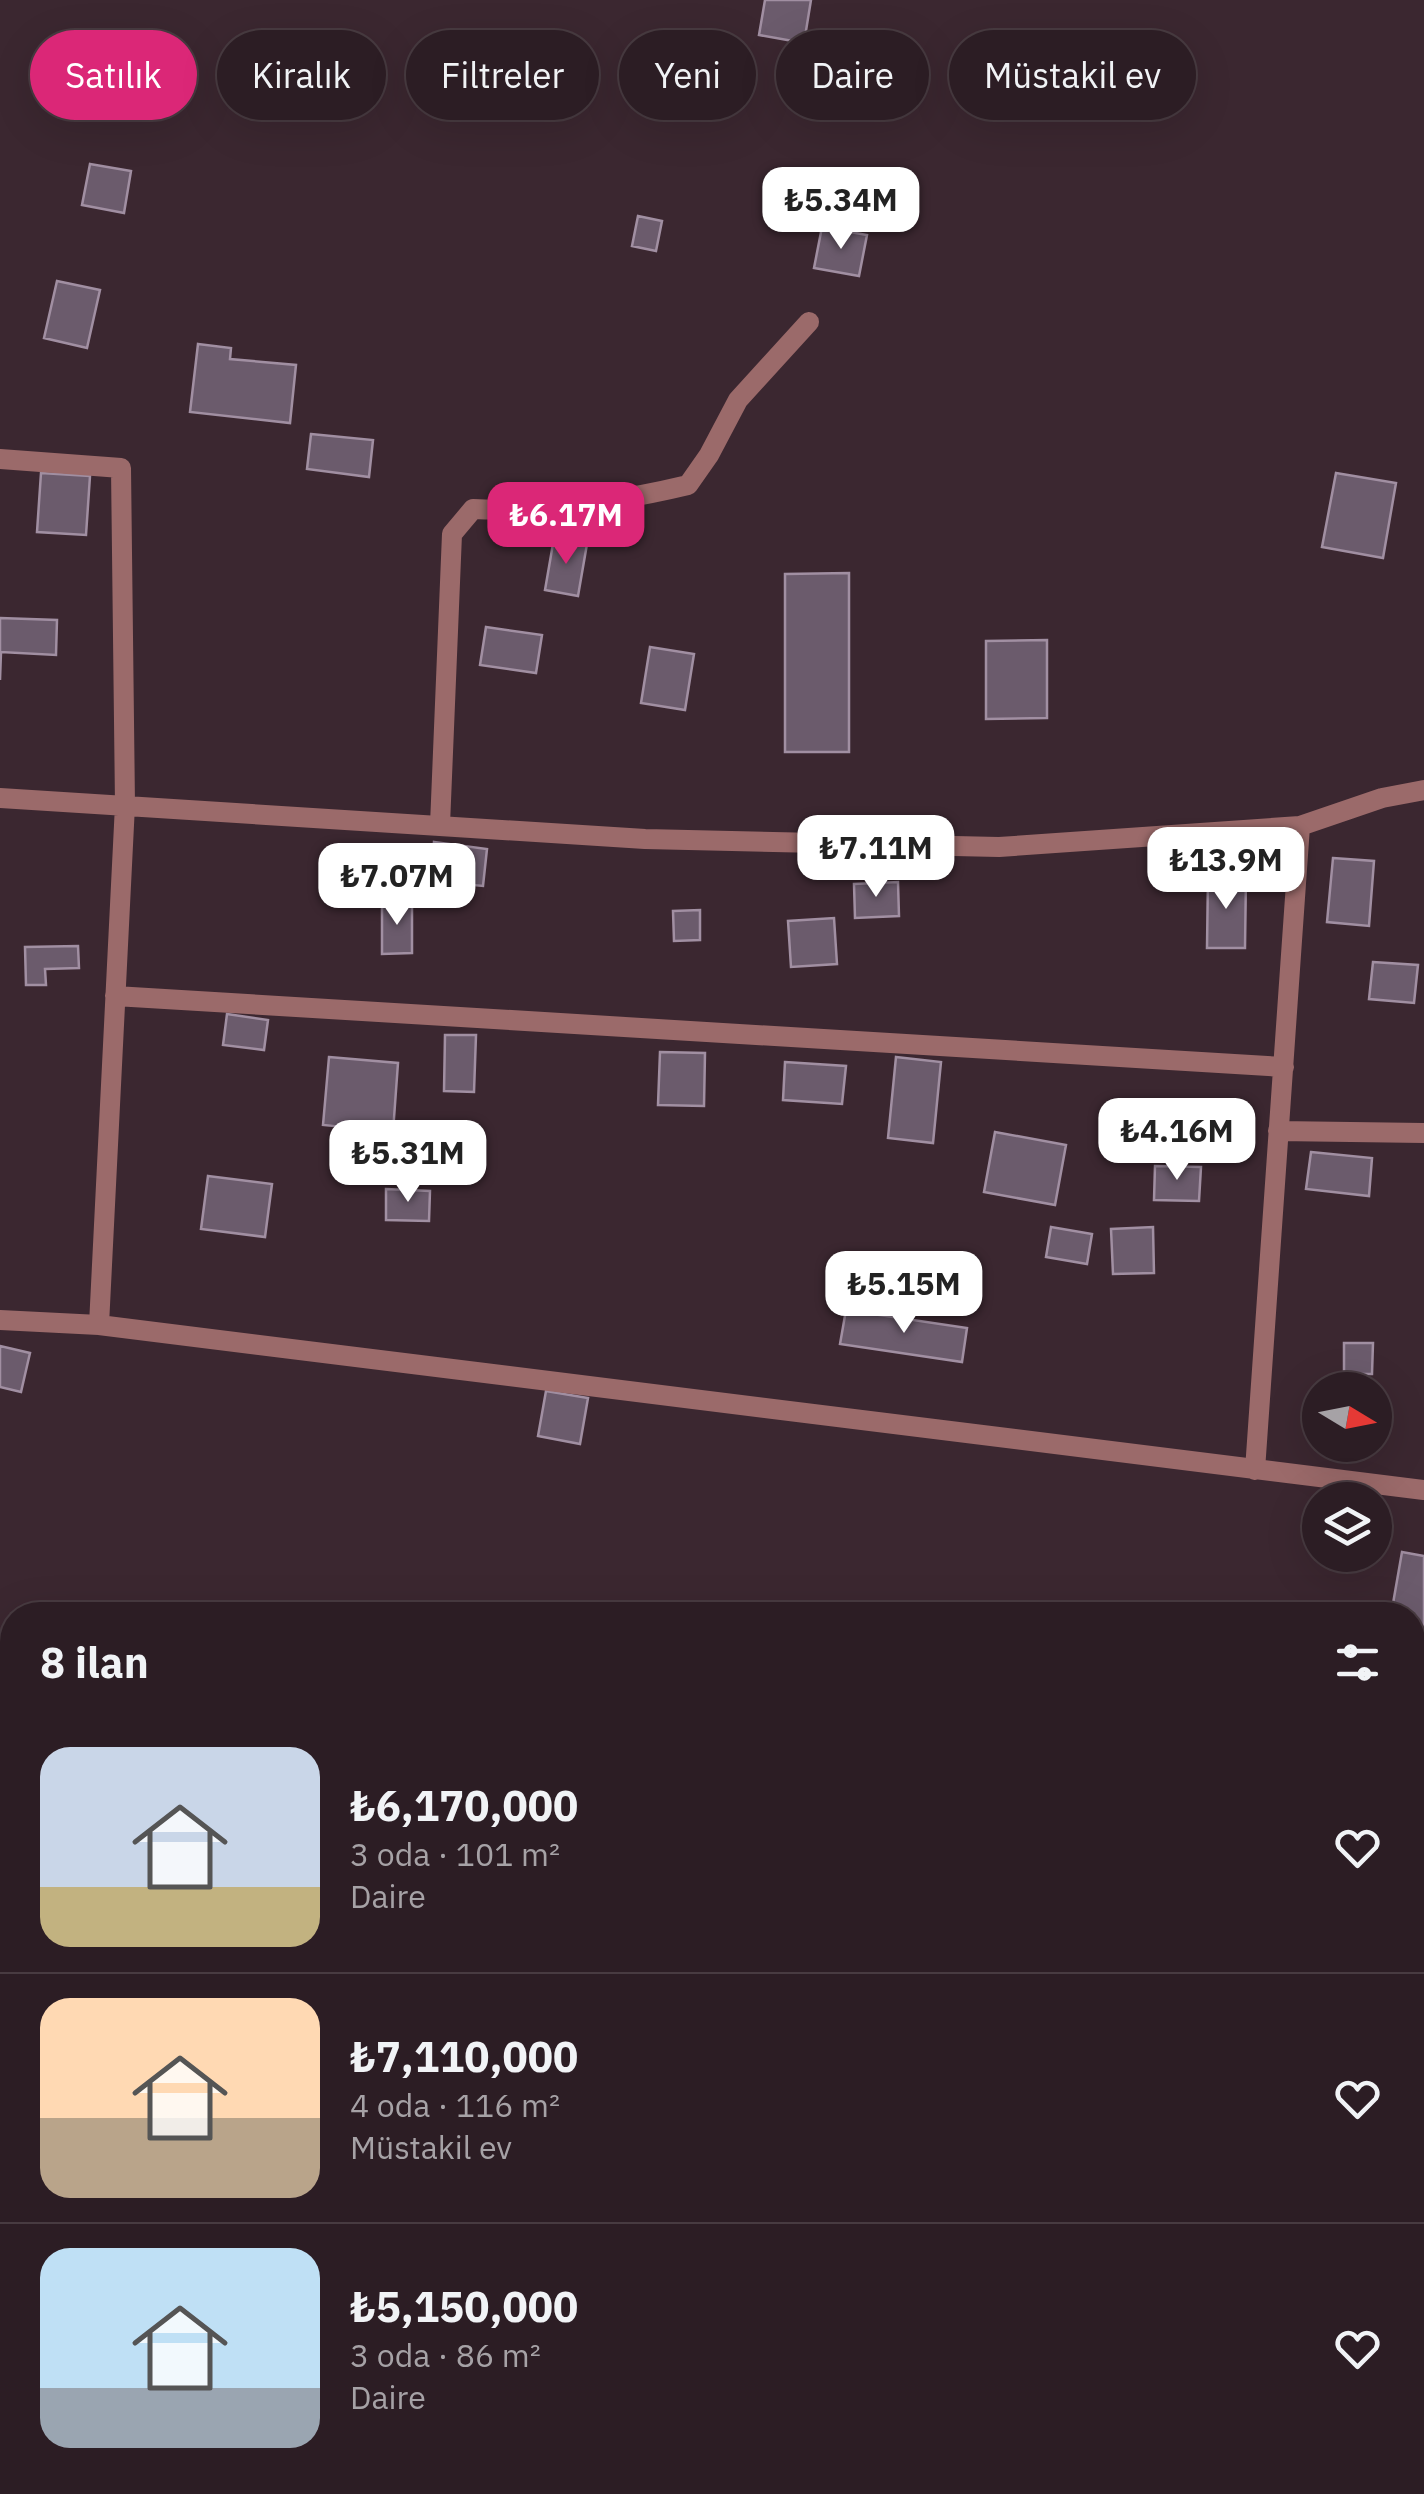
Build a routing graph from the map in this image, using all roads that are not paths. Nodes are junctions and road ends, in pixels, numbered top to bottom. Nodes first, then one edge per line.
1 (810, 322) dead end
2 (0, 459) edge
3 (1424, 790) edge
4 (0, 798) edge
5 (125, 806) junction
6 (440, 825) junction
7 (1300, 826) junction
8 (115, 996) junction
9 (1284, 1067) junction
10 (1278, 1131) junction
11 (1424, 1133) edge
12 (0, 1320) edge
13 (98, 1325) junction
14 (1255, 1470) junction
15 (1424, 1490) edge

1 - 6 street
2 - 5 street
3 - 7 street
4 - 5 street
5 - 6 street
5 - 8 street
6 - 7 street
7 - 9 street
8 - 9 street
8 - 13 street
9 - 10 street
10 - 11 street
10 - 14 street
12 - 13 street
13 - 14 street
14 - 15 street

